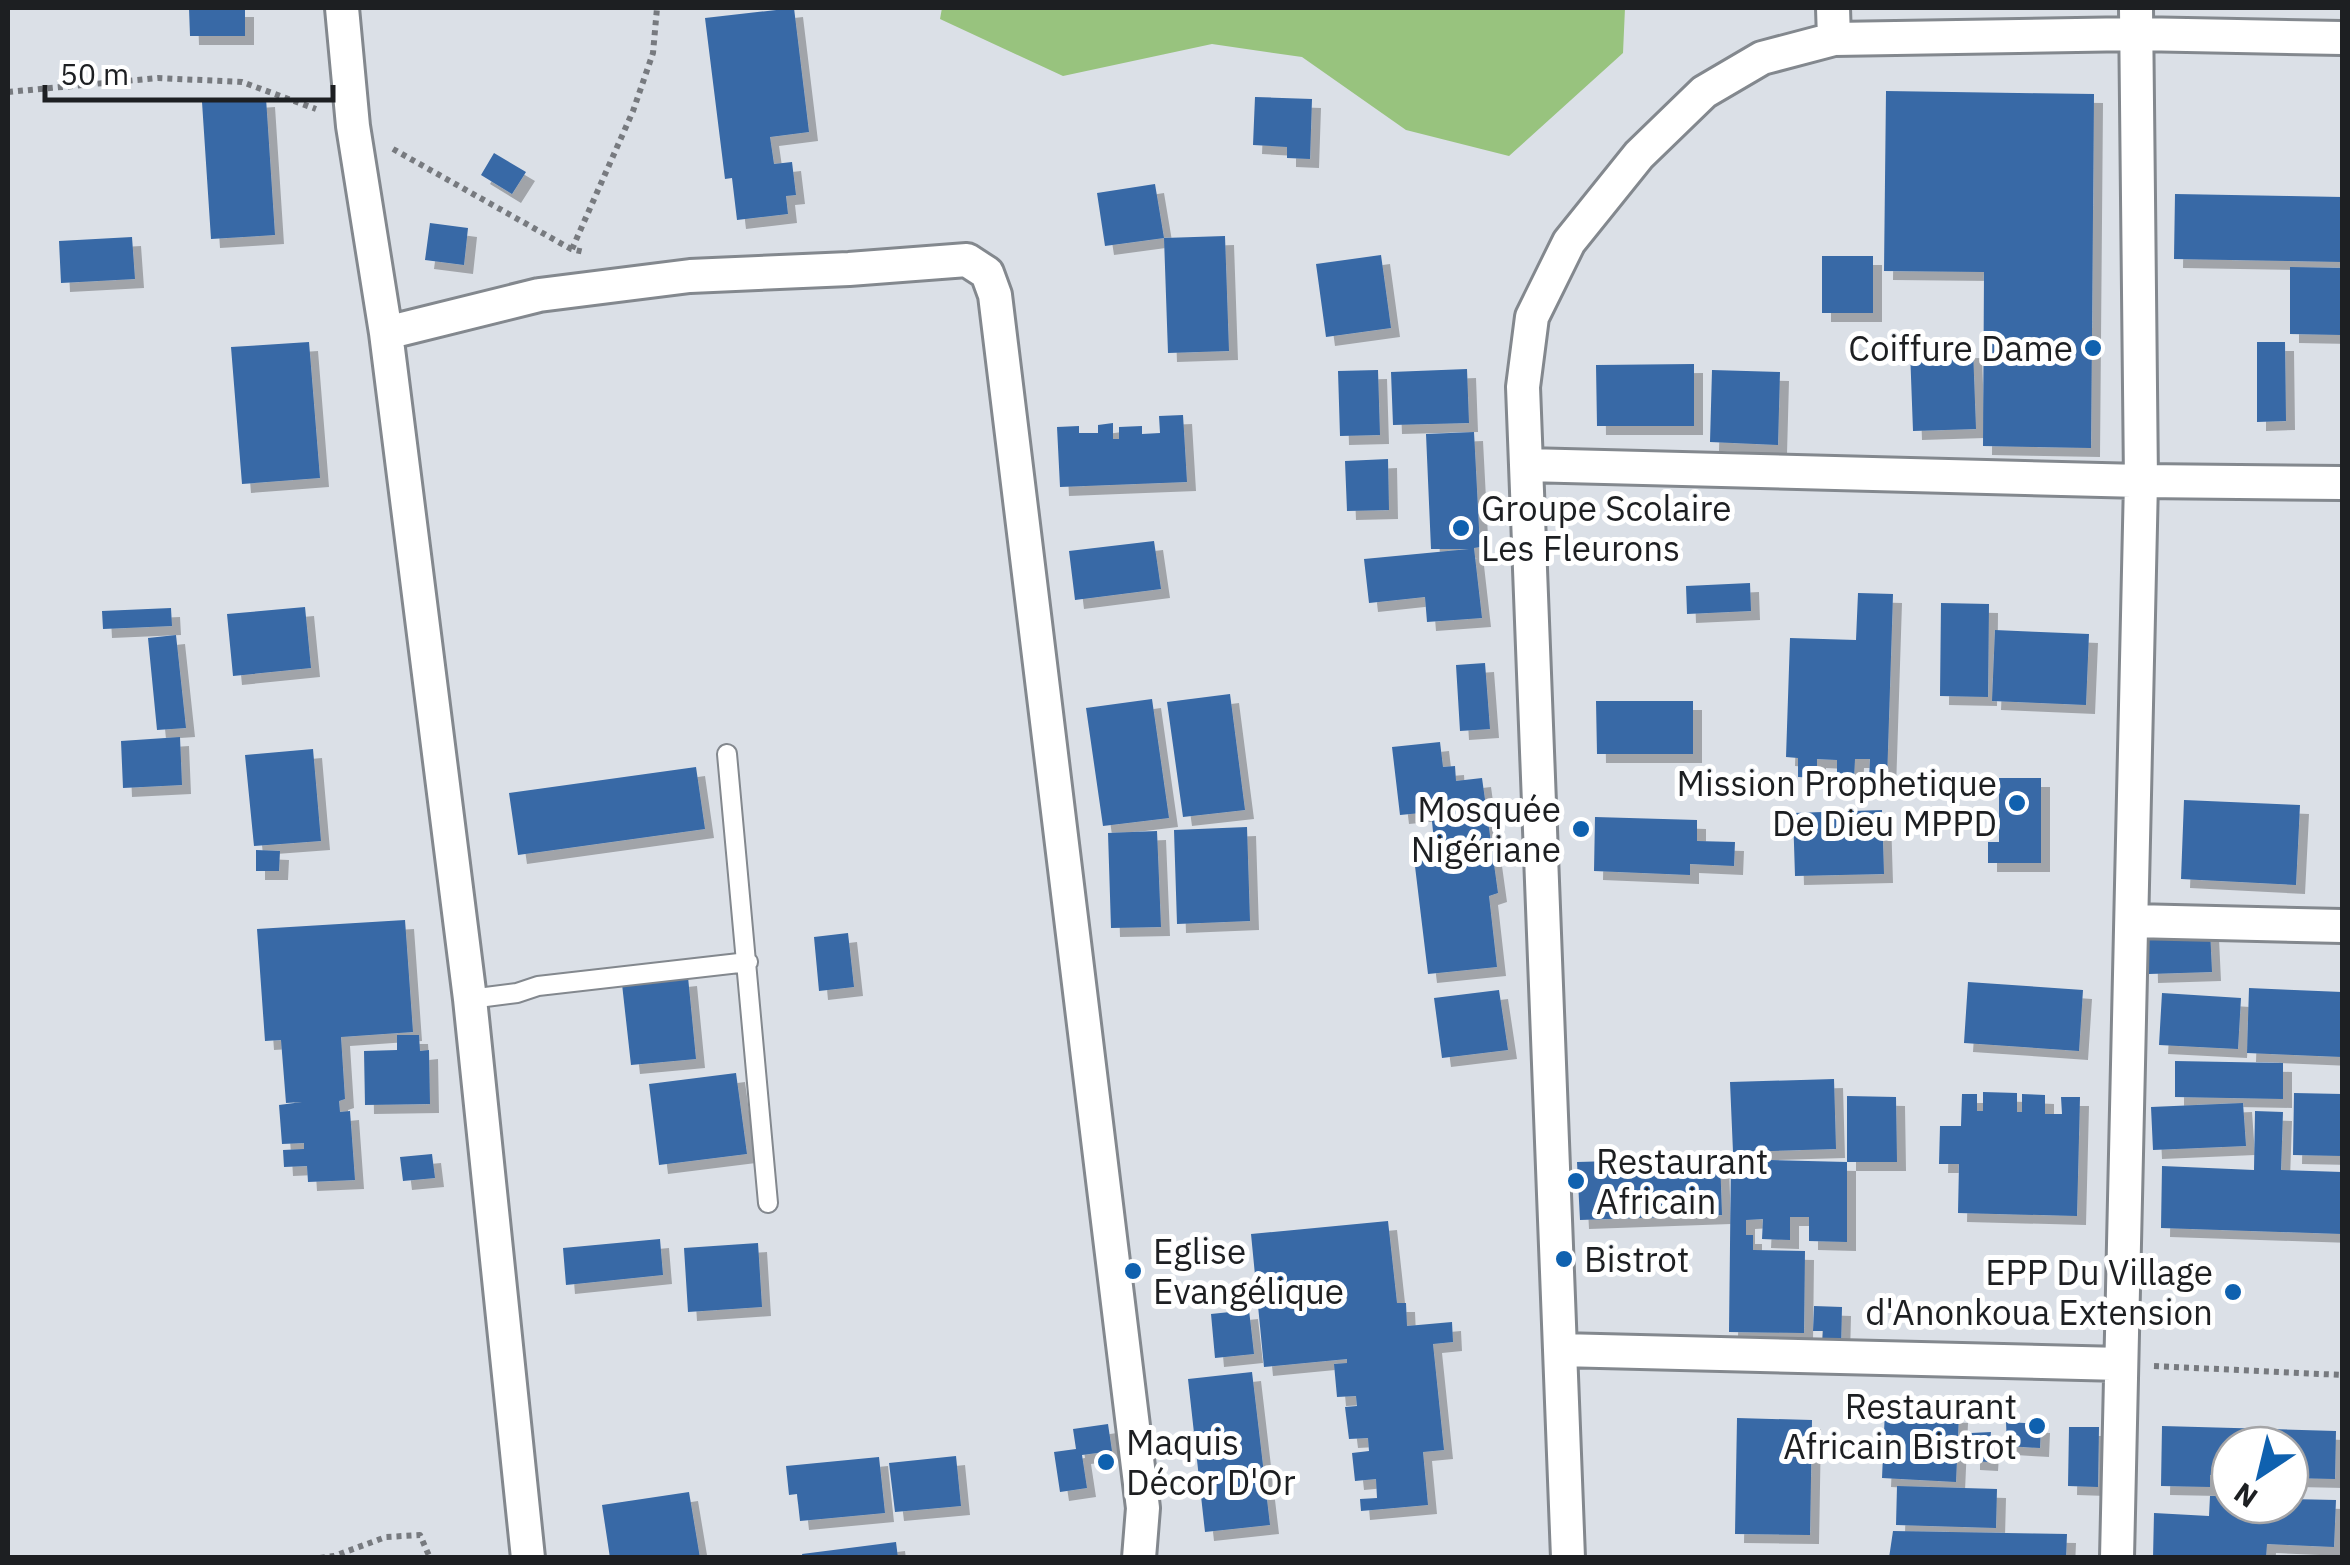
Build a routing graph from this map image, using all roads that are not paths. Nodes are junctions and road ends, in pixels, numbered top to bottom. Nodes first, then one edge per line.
1 (342, 8) edge
2 (2136, 21) edge
3 (1834, 23) edge
4 (2342, 38) edge
5 (386, 333) junction
6 (1526, 466) junction
7 (2141, 481) junction
8 (2342, 482) edge
9 (726, 754) dead end
10 (2133, 921) junction
11 (2342, 926) edge
12 (748, 962) junction
13 (470, 998) junction
14 (768, 1204) dead end
15 (1560, 1350) junction
16 (2120, 1364) junction
17 (528, 1558) edge
18 (1139, 1558) edge
19 (1568, 1558) edge
20 (2117, 1558) edge

1 - 5 street
2 - 3 street
2 - 4 street
2 - 7 street
3 - 6 street
5 - 13 street
5 - 18 street
6 - 7 street
6 - 15 street
7 - 8 street
7 - 10 street
9 - 12 lane
10 - 11 street
10 - 16 street
12 - 13 lane
12 - 14 lane
13 - 17 street
15 - 16 street
15 - 19 street
16 - 20 street

